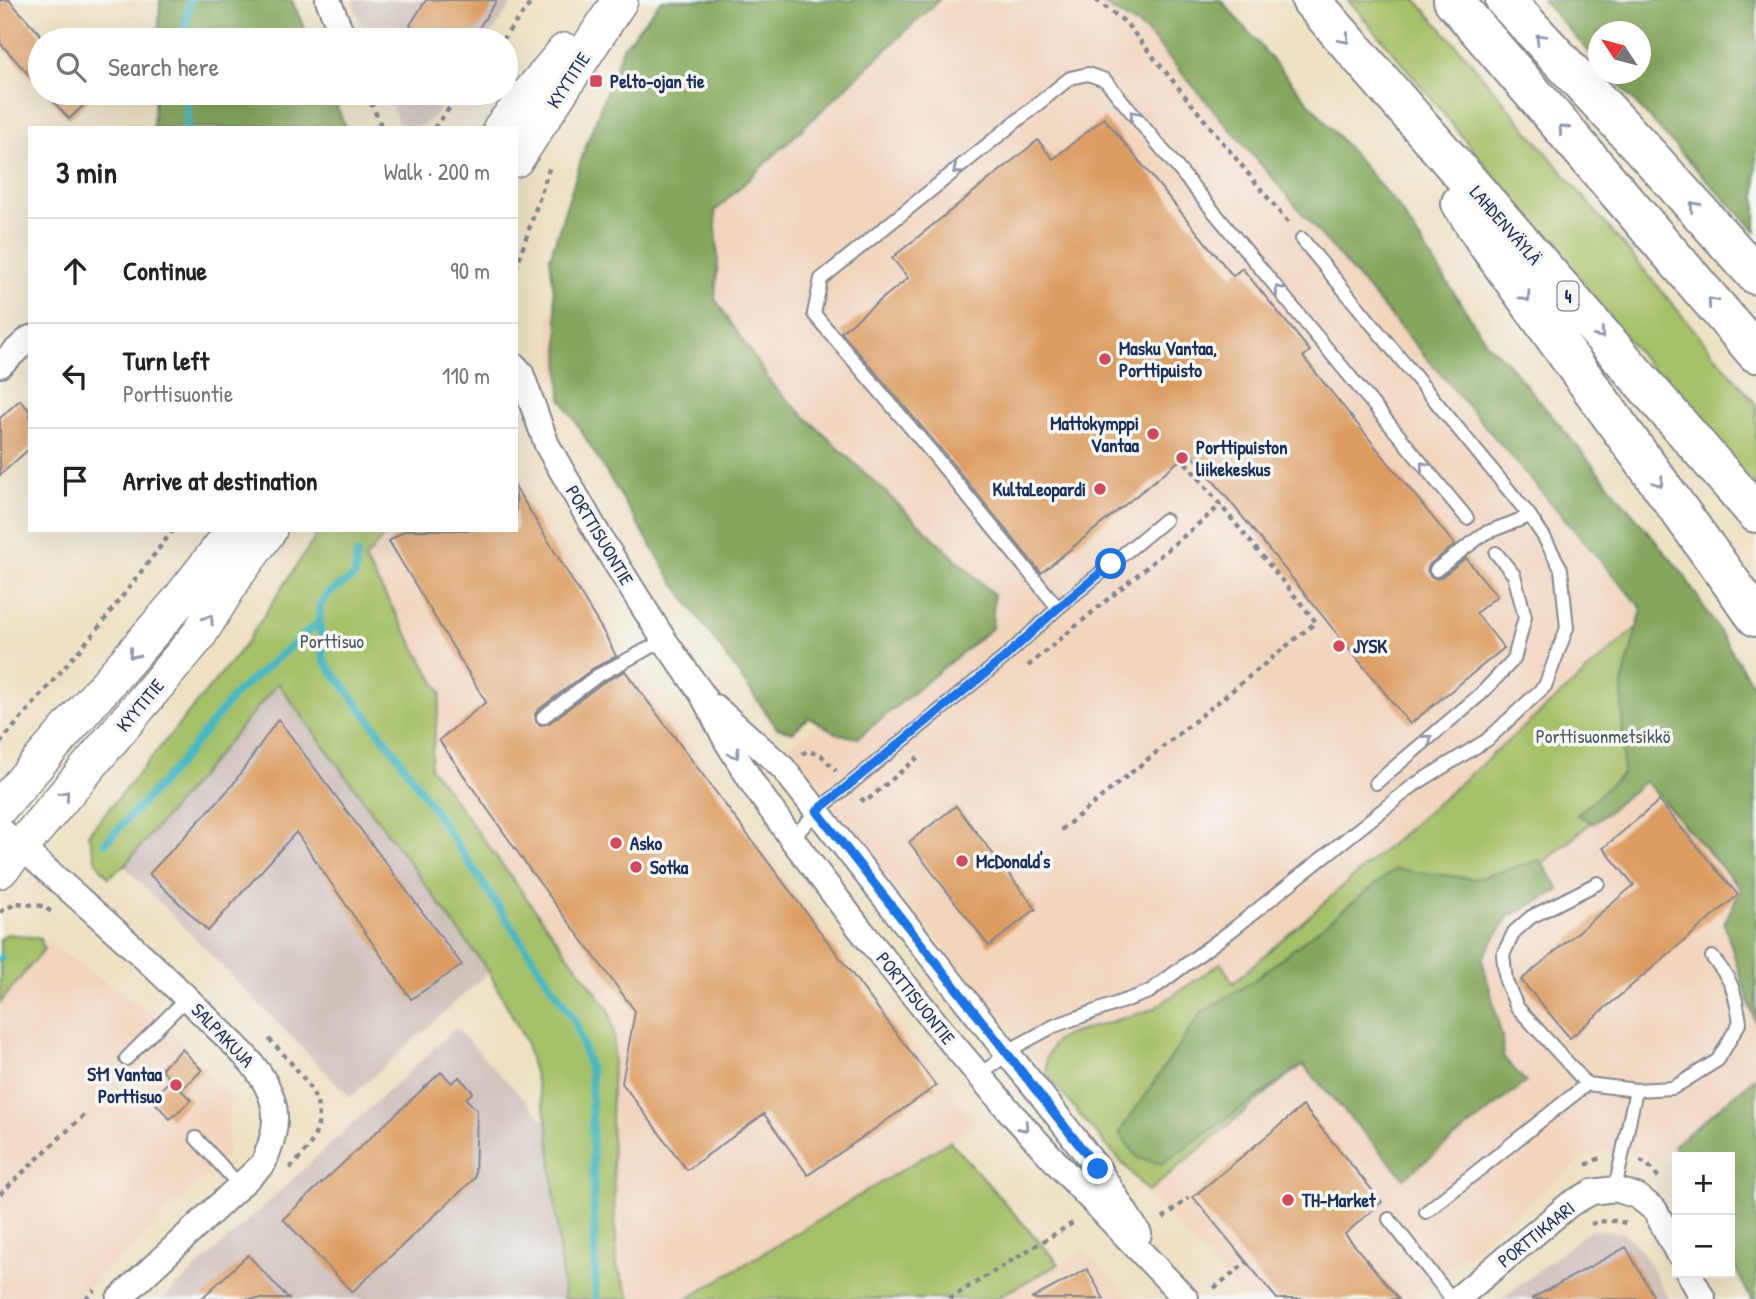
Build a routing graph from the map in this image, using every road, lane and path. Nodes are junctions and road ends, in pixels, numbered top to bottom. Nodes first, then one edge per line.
1 (328, 0) edge
2 (533, 0) edge
3 (608, 0) edge
4 (620, 0) edge
5 (1096, 0) edge
6 (1311, 0) edge
7 (1453, 0) edge
8 (1505, 0) edge
9 (339, 28) edge
10 (511, 28) edge
11 (1380, 78) junction
12 (372, 105) edge
13 (452, 105) edge
14 (381, 126) edge
15 (436, 126) edge
16 (502, 126) edge
17 (518, 156) edge
18 (539, 197) dead end
19 (1302, 239) joint
20 (518, 262) edge
21 (1756, 275) edge
22 (28, 340) edge
23 (1756, 354) edge
24 (0, 365) edge
25 (518, 369) edge
26 (518, 411) edge
27 (547, 445) junction
28 (1182, 458) dead end
29 (1221, 505) junction
30 (1756, 513) edge
31 (1530, 516) junction
32 (1467, 518) dead end
33 (1165, 520) dead end
34 (171, 532) edge
35 (232, 532) edge
36 (268, 532) edge
37 (1496, 553) dead end
38 (1436, 570) dead end
39 (1058, 608) junction
40 (1756, 617) edge
41 (664, 640) junction
42 (1027, 667) dead end
43 (702, 694) junction
44 (543, 717) dead end
45 (0, 743) edge
46 (926, 751) dead end
47 (1376, 783) dead end
48 (864, 802) dead end
49 (0, 807) edge
50 (817, 811) junction
51 (1061, 830) dead end
52 (792, 839) junction
53 (7, 849) edge
54 (1598, 883) dead end
55 (17, 903) dead end
56 (0, 912) edge
57 (1712, 957) dead end
58 (187, 999) junction
59 (1007, 1053) junction
60 (126, 1059) dead end
61 (980, 1075) junction
62 (1587, 1084) junction
63 (1636, 1090) junction
64 (85, 1114) dead end
65 (196, 1138) dead end
66 (240, 1186) junction
67 (1615, 1189) junction
68 (0, 1194) edge
69 (1189, 1198) dead end
70 (1426, 1212) dead end
71 (1163, 1219) dead end
72 (1389, 1219) dead end
73 (1077, 1220) dead end
74 (1585, 1226) dead end
75 (1634, 1227) dead end
76 (1672, 1242) edge
77 (1247, 1262) dead end
78 (1164, 1275) junction
79 (1692, 1278) edge
80 (1214, 1288) dead end
81 (119, 1299) edge
82 (949, 1299) edge
83 (1186, 1299) edge
84 (1454, 1299) edge
85 (1703, 1299) edge

1 - 9 street
2 - 10 path
3 - 16 main road, KYYTITIE
4 - 17 main road, KYYTITIE
5 - 19 path
6 -> 11 highway, LAHDENVÄYLÄ / 4
23 -> 7 highway
21 -> 8 highway
11 -> 30 highway, LAHDENVÄYLÄ / 4
11 -> 40 highway
12 - 14 path
13 - 15 path
18 - 20 path
19 - 31 lane
22 - 24 street
25 - 27 street, PORTTISUONTIE
26 - 27 street, PORTTISUONTIE
27 - 41 street, PORTTISUONTIE
28 - 29 path
29 - 42 path
29 - 51 path
31 - 38 lane
31 - 59 lane
32 -> 39 lane
33 - 39 lane
34 - 45 path
35 -> 49 main road, KYYTITIE
53 -> 36 main road, KYYTITIE
47 -> 37 lane
39 - 50 lane
41 - 43 street, PORTTISUONTIE
41 - 44 lane
43 - 50 street, PORTTISUONTIE
43 -> 52 street, PORTTISUONTIE
46 - 48 path
50 - 52 lane
50 - 59 street, PORTTISUONTIE
52 - 61 street, PORTTISUONTIE
53 - 58 street, SALPAKUJA
54 - 62 lane
55 - 56 path
57 - 63 lane
58 - 60 lane
58 - 66 street, SALPAKUJA
59 - 61 lane
59 - 78 street, PORTTISUONTIE
61 -> 78 street, PORTTISUONTIE
62 - 63 lane
62 - 70 lane
63 - 67 lane
64 - 68 path
65 - 66 lane
66 - 81 street, SALPAKUJA
67 - 76 street
67 - 84 street, PORTTIKAARI
69 - 71 path
72 - 84 lane
73 - 82 path
74 - 75 path
77 - 80 path
78 - 83 street, PORTTISUONTIE
79 - 85 street

